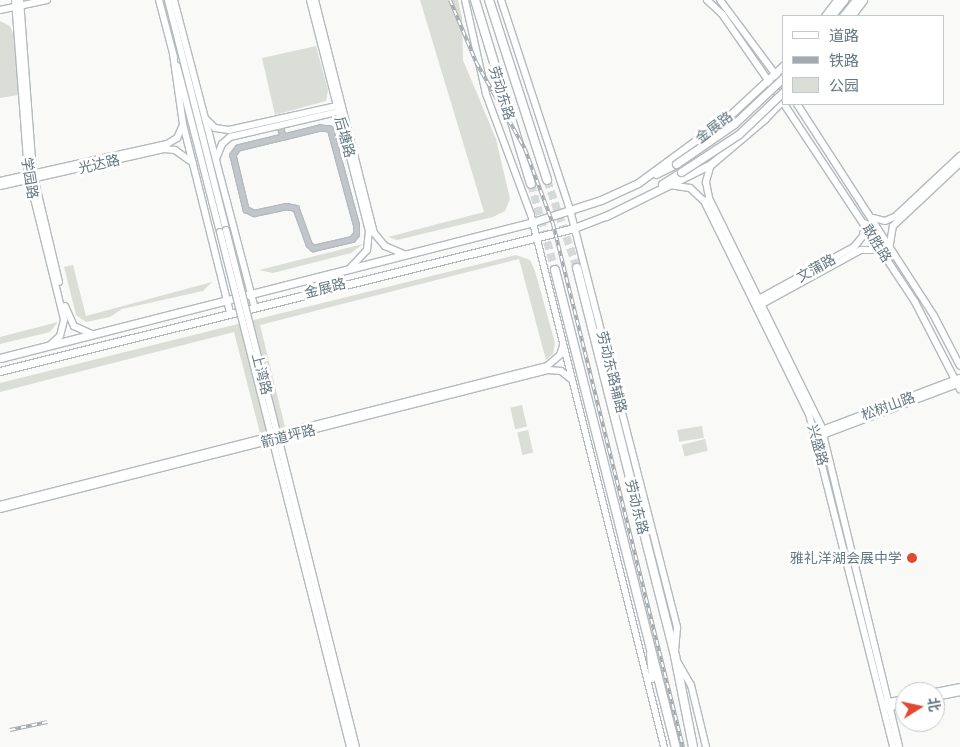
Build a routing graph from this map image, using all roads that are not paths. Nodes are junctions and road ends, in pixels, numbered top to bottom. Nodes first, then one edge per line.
1 (47, 0) edge
2 (158, 0) edge
3 (168, 0) edge
4 (174, 0) edge
5 (310, 0) edge
6 (315, 0) edge
7 (465, 0) edge
8 (475, 0) edge
9 (489, 0) edge
10 (501, 0) edge
11 (707, 0) edge
12 (720, 0) edge
13 (837, 0) edge
14 (844, 0) edge
15 (856, 0) edge
16 (863, 0) edge
17 (18, 3) edge
18 (0, 10) edge
19 (826, 15) edge
20 (832, 15) edge
21 (845, 15) edge
22 (852, 15) edge
23 (173, 54) junction
24 (782, 68) edge
25 (776, 75) junction
26 (782, 79) edge
27 (768, 81) junction
28 (782, 83) edge
29 (782, 93) edge
30 (782, 100) edge
31 (782, 102) edge
32 (786, 105) edge
33 (798, 105) edge
34 (340, 108) junction
35 (204, 116) junction
36 (183, 124) junction
37 (280, 124) junction
38 (283, 136) junction
39 (960, 156) edge
40 (217, 163) junction
41 (960, 163) edge
42 (712, 164) junction
43 (194, 165) junction
44 (31, 176) junction
45 (547, 180) tunnel mouth
46 (0, 181) edge
47 (638, 183) junction
48 (531, 184) tunnel mouth
49 (668, 185) junction
50 (0, 186) edge
51 (645, 195) junction
52 (570, 210) junction
53 (873, 218) junction
54 (533, 222) junction
55 (865, 223) junction
56 (574, 228) junction
57 (223, 231) junction
58 (536, 237) junction
59 (890, 245) junction
60 (881, 250) junction
61 (404, 254) junction
62 (351, 267) junction
63 (577, 268) tunnel mouth
64 (555, 270) tunnel mouth
65 (250, 293) junction
66 (227, 300) junction
67 (758, 303) junction
68 (254, 306) junction
69 (230, 312) junction
70 (93, 334) junction
71 (563, 345) junction
72 (48, 346) junction
73 (0, 358) edge
74 (960, 366) edge
75 (0, 371) edge
76 (573, 382) junction
77 (959, 382) edge
78 (819, 434) junction
79 (0, 505) edge
80 (0, 509) edge
81 (649, 638) junction
82 (674, 656) junction
83 (960, 687) edge
84 (945, 690) edge
85 (960, 692) edge
86 (652, 694) junction
87 (945, 695) edge
88 (895, 703) edge
89 (895, 705) edge
90 (886, 706) junction
91 (350, 747) edge
92 (356, 747) edge
93 (664, 747) edge
94 (676, 747) edge
95 (693, 747) edge
96 (706, 747) edge
97 (893, 747) edge
98 (899, 747) edge

1 - 17 main road
2 - 23 main road, 上湾路
3 - 57 main road, 上湾路
4 - 35 main road
5 - 34 main road, 后塘路
6 - 34 main road, 后塘路
7 - 54 main road
8 - 48 highway, 劳动东路
9 - 45 highway, 劳动东路
10 - 52 main road, 劳动东路辅路
11 - 27 main road, 敢胜路
12 - 25 main road
13 - 19 main road
14 - 20 main road
15 - 21 main road
16 - 22 main road
17 - 18 main road
17 - 44 main road, 学园路
23 - 36 main road, 上湾路
23 - 57 main road, 上湾路
24 - 25 main road, 金展路
25 - 27 main road, 金展路
25 - 28 main road
26 - 47 main road, 金展路, bridge
27 - 30 main road, 敢胜路
27 - 47 main road, 金展路
29 - 51 main road, 金展路, bridge
31 - 42 main road, 金展路
32 - 55 main road, 敢胜路
33 - 53 main road, 敢胜路
34 - 35 main road
34 - 37 main road
34 - 61 main road, 后塘路
34 - 62 main road, 后塘路
35 - 40 main road
36 - 43 main road, 上湾路
36 - 44 main road, 光达路
37 - 38 street
37 - 40 main road
38 - 38 street
39 - 53 main road
40 - 65 main road
41 - 59 main road
42 - 49 main road, 金展路
42 - 67 main road, 兴盛路
43 - 44 main road, 光达路
43 - 66 main road, 上湾路
44 - 46 main road, 光达路
44 - 50 main road, 光达路
44 - 70 main road, 学园路
44 - 72 main road, 学园路
47 - 52 main road, 金展路
49 - 51 main road, 金展路
49 - 67 main road, 兴盛路
51 - 56 main road, 金展路
52 - 54 main road, 金展路
52 - 56 main road, 劳动东路辅路
53 - 59 main road, 敢胜路
54 - 58 main road
54 - 61 main road, 金展路
55 - 60 main road, 敢胜路
55 - 67 main road, 文蒲路
56 - 58 main road, 金展路
56 - 82 main road, 劳动东路辅路
57 - 91 main road, 上湾路, bridge
57 - 92 main road, 上湾路, bridge
58 - 68 main road, 金展路
58 - 71 main road
59 - 74 main road, 敢胜路
60 - 67 main road, 文蒲路
60 - 77 main road, 敢胜路
61 - 62 main road, 金展路
62 - 65 main road, 金展路
63 - 82 highway, 劳动东路
64 - 81 highway, 劳动东路
65 - 66 main road, 金展路
65 - 68 main road
66 - 69 main road, 上湾路
66 - 70 main road, 金展路
67 - 78 main road, 兴盛路
68 - 69 main road, 金展路
69 - 75 main road, 金展路
70 - 72 main road, 金展路
71 - 76 main road
71 - 79 main road, 箭道坪路
72 - 73 main road, 金展路
76 - 80 main road, 箭道坪路
76 - 86 main road
77 - 78 main road, 松树山路
78 - 90 main road, 兴盛路
81 - 86 main road
81 - 94 highway, 劳动东路
82 - 95 highway, 劳动东路
82 - 96 main road
83 - 84 main road
85 - 87 main road
86 - 93 main road
88 - 90 main road
89 - 90 main road
90 - 97 main road, 兴盛路
90 - 98 main road, 兴盛路

